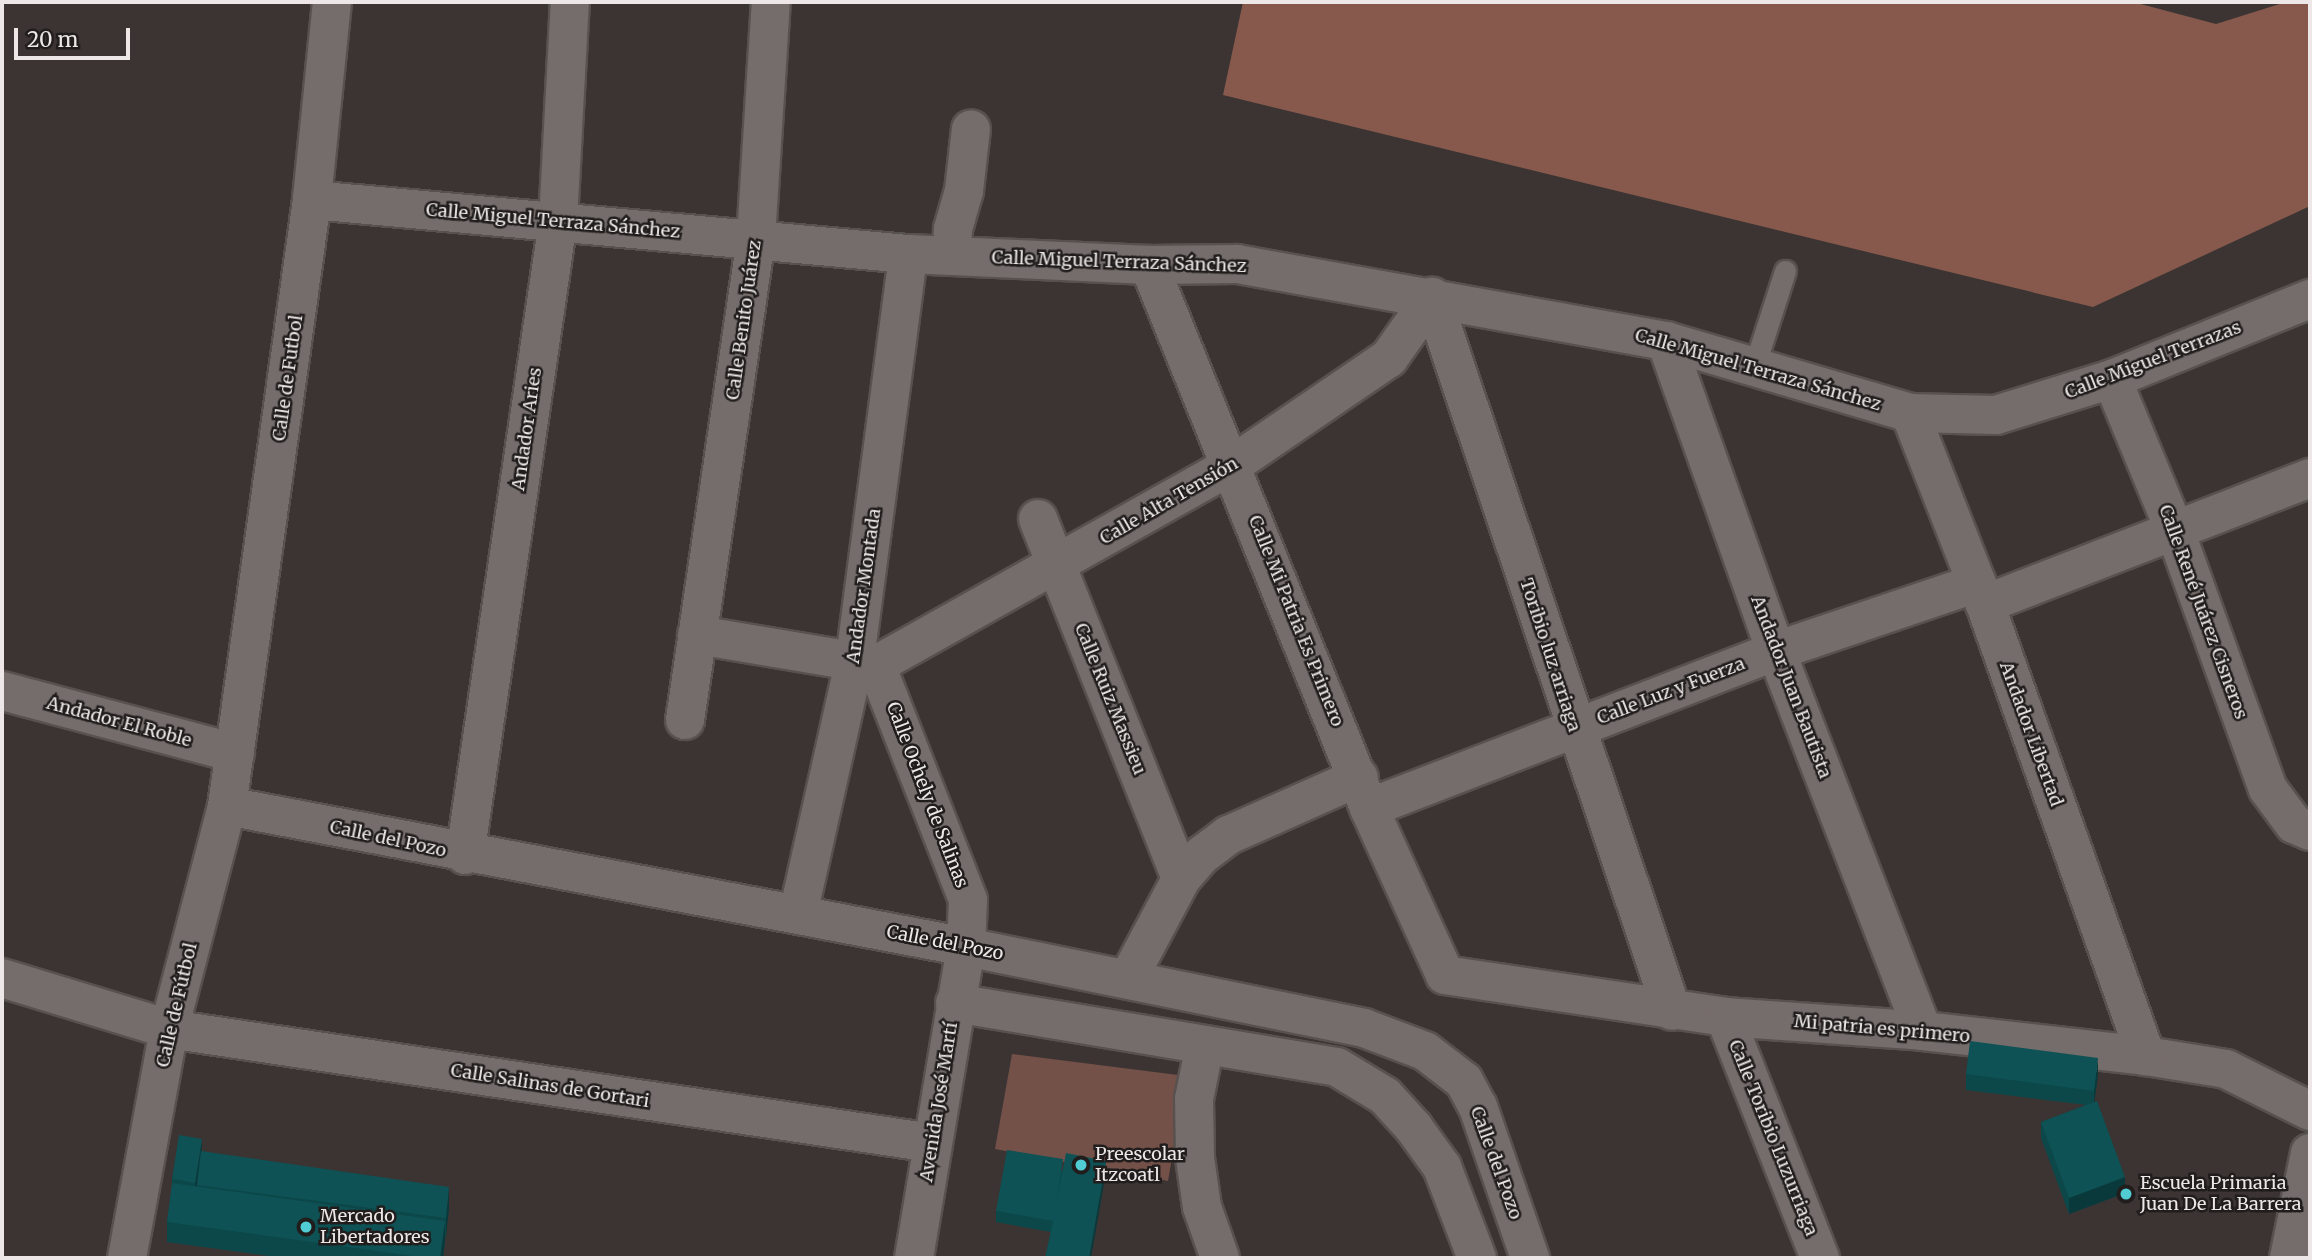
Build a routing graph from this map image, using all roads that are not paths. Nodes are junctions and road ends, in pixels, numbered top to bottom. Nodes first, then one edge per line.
1 (332, 2) edge
2 (570, 2) edge
3 (771, 2) edge
4 (971, 129) dead end
5 (312, 200) junction
6 (558, 221) junction
7 (756, 238) junction
8 (908, 254) junction
9 (952, 256) junction
10 (1149, 265) junction
11 (1784, 271) dead end
12 (1432, 297) junction
13 (2310, 301) edge
14 (1666, 341) junction
15 (1754, 367) junction
16 (2112, 379) junction
17 (1910, 413) junction
18 (1233, 465) junction
19 (2310, 478) edge
20 (1038, 519) dead end
21 (2175, 531) junction
22 (1056, 567) junction
23 (1981, 593) junction
24 (697, 635) junction
25 (1776, 651) junction
26 (865, 662) junction
27 (2, 691) edge
28 (685, 720) dead end
29 (1574, 727) junction
30 (235, 753) junction
31 (1364, 792) junction
32 (227, 806) junction
33 (2310, 831) edge
34 (465, 855) junction
35 (1181, 879) junction
36 (797, 914) junction
37 (967, 947) junction
38 (1445, 975) joint
39 (1129, 977) junction
40 (2, 978) edge
41 (955, 1003) junction
42 (1672, 1011) junction
43 (1725, 1017) junction
44 (169, 1029) junction
45 (1923, 1031) junction
46 (1205, 1045) junction
47 (2146, 1056) junction
48 (2310, 1111) edge
49 (932, 1143) junction
50 (2310, 1153) edge
51 (127, 1258) edge
52 (914, 1258) edge
53 (1220, 1258) edge
54 (1477, 1258) edge
55 (1530, 1258) edge
56 (1821, 1258) edge
57 (2289, 1258) edge

1 - 5 street, Calle de Futbol
2 - 6 street, Andador Aries
3 - 7 street, Calle Benito Juárez
4 - 9 street
5 - 6 street, Calle Miguel Terraza Sánchez
5 - 30 street, Calle de Futbol
6 - 7 street, Calle Miguel Terraza Sánchez
6 - 34 street, Andador Aries
7 - 8 street, Calle Miguel Terraza Sánchez
7 - 24 street, Calle Benito Juárez
8 - 9 street, Calle Miguel Terraza Sánchez
8 - 26 street, Andador Montada
9 - 10 street, Calle Miguel Terraza Sánchez
10 - 12 street, Calle Miguel Terraza Sánchez
10 - 18 street, Calle Mi Patria Es Primero
11 - 15 lane
12 - 14 street, Calle Miguel Terraza Sánchez
12 - 18 street, Calle Alta Tensión
12 - 29 street, Toribio luz arriaga
13 - 16 street, Calle Miguel Terrazas
14 - 15 street, Calle Miguel Terraza Sánchez
14 - 25 street, Andador Juan Bautista
15 - 17 street, Calle Miguel Terraza Sánchez
16 - 17 street, Calle Miguel Terrazas
16 - 21 street, Calle René Juárez Cisneros
17 - 23 street, Andador Libertad
18 - 22 street, Calle Alta Tensión
18 - 31 street, Calle Mi Patria Es Primero
19 - 21 street, Calle Luz y Fuerza
20 - 22 street, Calle Ruiz Massieu
21 - 23 street, Calle Luz y Fuerza
21 - 33 street, Calle René Juárez Cisneros
22 - 26 street, Calle Alta Tensión
22 - 35 street, Calle Ruiz Massieu
23 - 25 street, Calle Luz y Fuerza
23 - 47 street, Andador Libertad
24 - 26 street
24 - 28 street, Calle Benito Juárez
25 - 29 street, Calle Luz y Fuerza
25 - 45 street, Andador Juan Bautista
26 - 36 street, Andador Montada
26 - 37 street, Calle Ochely de Salinas
27 - 30 street, Andador El Roble
29 - 31 street, Calle Luz y Fuerza
29 - 42 street, Toribio luz arriaga
30 - 32 street, Calle de Fútbol
31 - 35 street, Calle Luz y Fuerza
31 - 38 street, Calle Mi Patria Es Primero
32 - 34 street, Calle del Pozo
32 - 44 street, Calle de Fútbol
34 - 36 street, Calle del Pozo
35 - 39 street, Calle Luz y Fuerza
36 - 37 street, Calle del Pozo
37 - 39 street, Calle del Pozo
37 - 41 street, Avenida José Martí
38 - 42 street, Mi patria es primero
39 - 55 street, Calle del Pozo
40 - 44 street, Calle Salinas de Gortari
41 - 46 street
41 - 49 street, Avenida José Martí
42 - 43 street, Mi patria es primero
43 - 45 street, Mi patria es primero
43 - 56 street, Calle Toribio Luzurriaga
44 - 49 street, Calle Salinas de Gortari
44 - 51 street, Calle de Fútbol
45 - 47 street, Mi patria es primero
46 - 53 street
46 - 54 street
47 - 48 street, Mi patria es primero
49 - 52 street, Avenida José Martí
50 - 57 street

